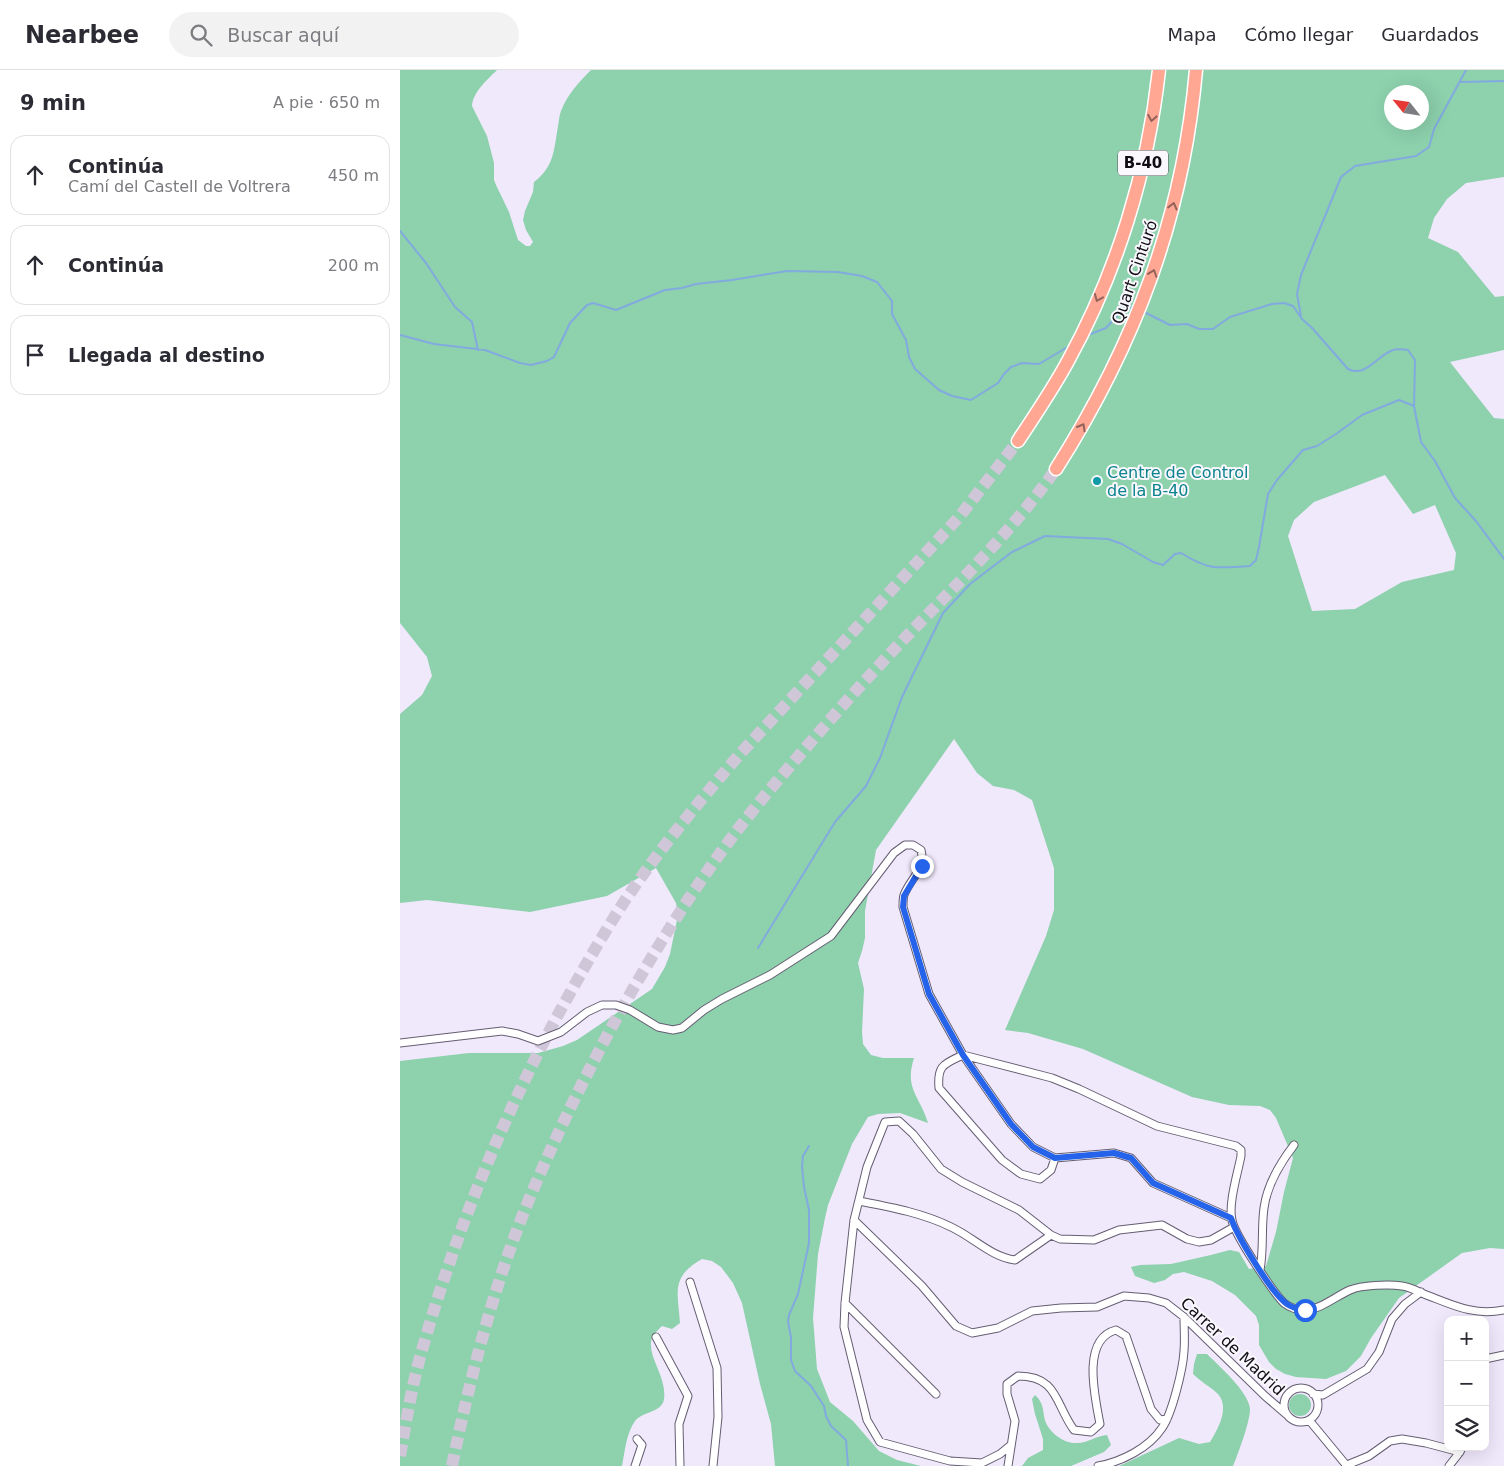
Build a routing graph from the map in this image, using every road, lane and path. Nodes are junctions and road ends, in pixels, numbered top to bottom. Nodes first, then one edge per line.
1 (1159, 70) edge
2 (1196, 70) edge
3 (1018, 441) tunnel mouth
4 (1056, 469) tunnel mouth
5 (400, 1043) edge
6 (963, 1055) junction
7 (1294, 1144) dead end
8 (1055, 1158) junction
9 (859, 1201) junction
10 (1231, 1218) junction
11 (854, 1220) junction
12 (1234, 1227) junction
13 (1051, 1235) junction
14 (1260, 1270) junction
15 (690, 1282) dead end
16 (1421, 1292) junction
17 (845, 1303) junction
18 (1504, 1310) edge
19 (1184, 1317) junction
20 (656, 1337) dead end
21 (1504, 1356) edge
22 (1489, 1358) edge
23 (936, 1394) dead end
24 (1313, 1394) junction
25 (1286, 1414) junction
26 (1167, 1419) junction
27 (1309, 1420) junction
28 (637, 1439) dead end
29 (1011, 1445) junction
30 (1444, 1447) edge
31 (1460, 1451) edge
32 (635, 1466) edge
33 (680, 1466) edge
34 (713, 1466) edge
35 (1008, 1466) edge
36 (1098, 1466) edge
37 (1347, 1466) edge
38 (1449, 1466) edge

1 -> 3 highway, Quart Cinturó / B-40
4 -> 2 highway, Quart Cinturó / B-40
5 - 6 street
6 - 8 street
6 - 8 street
6 - 10 street
7 - 14 street
8 - 10 street
9 - 11 street
9 - 13 street
9 - 13 street
10 - 12 street
11 - 17 street
11 - 19 street, Carrer de Madrid
12 - 13 street
12 - 14 street
14 - 16 street
15 - 34 street
16 - 18 street
16 - 24 street
17 - 23 street
17 - 29 street
19 - 25 street, Carrer de Madrid
19 - 26 street
20 - 33 street
21 - 22 street
24 - 25 street
24 - 27 street
25 - 27 street
26 - 29 street
26 - 36 street
27 - 37 street
28 - 32 street
29 - 35 street
30 - 37 street
31 - 38 street

